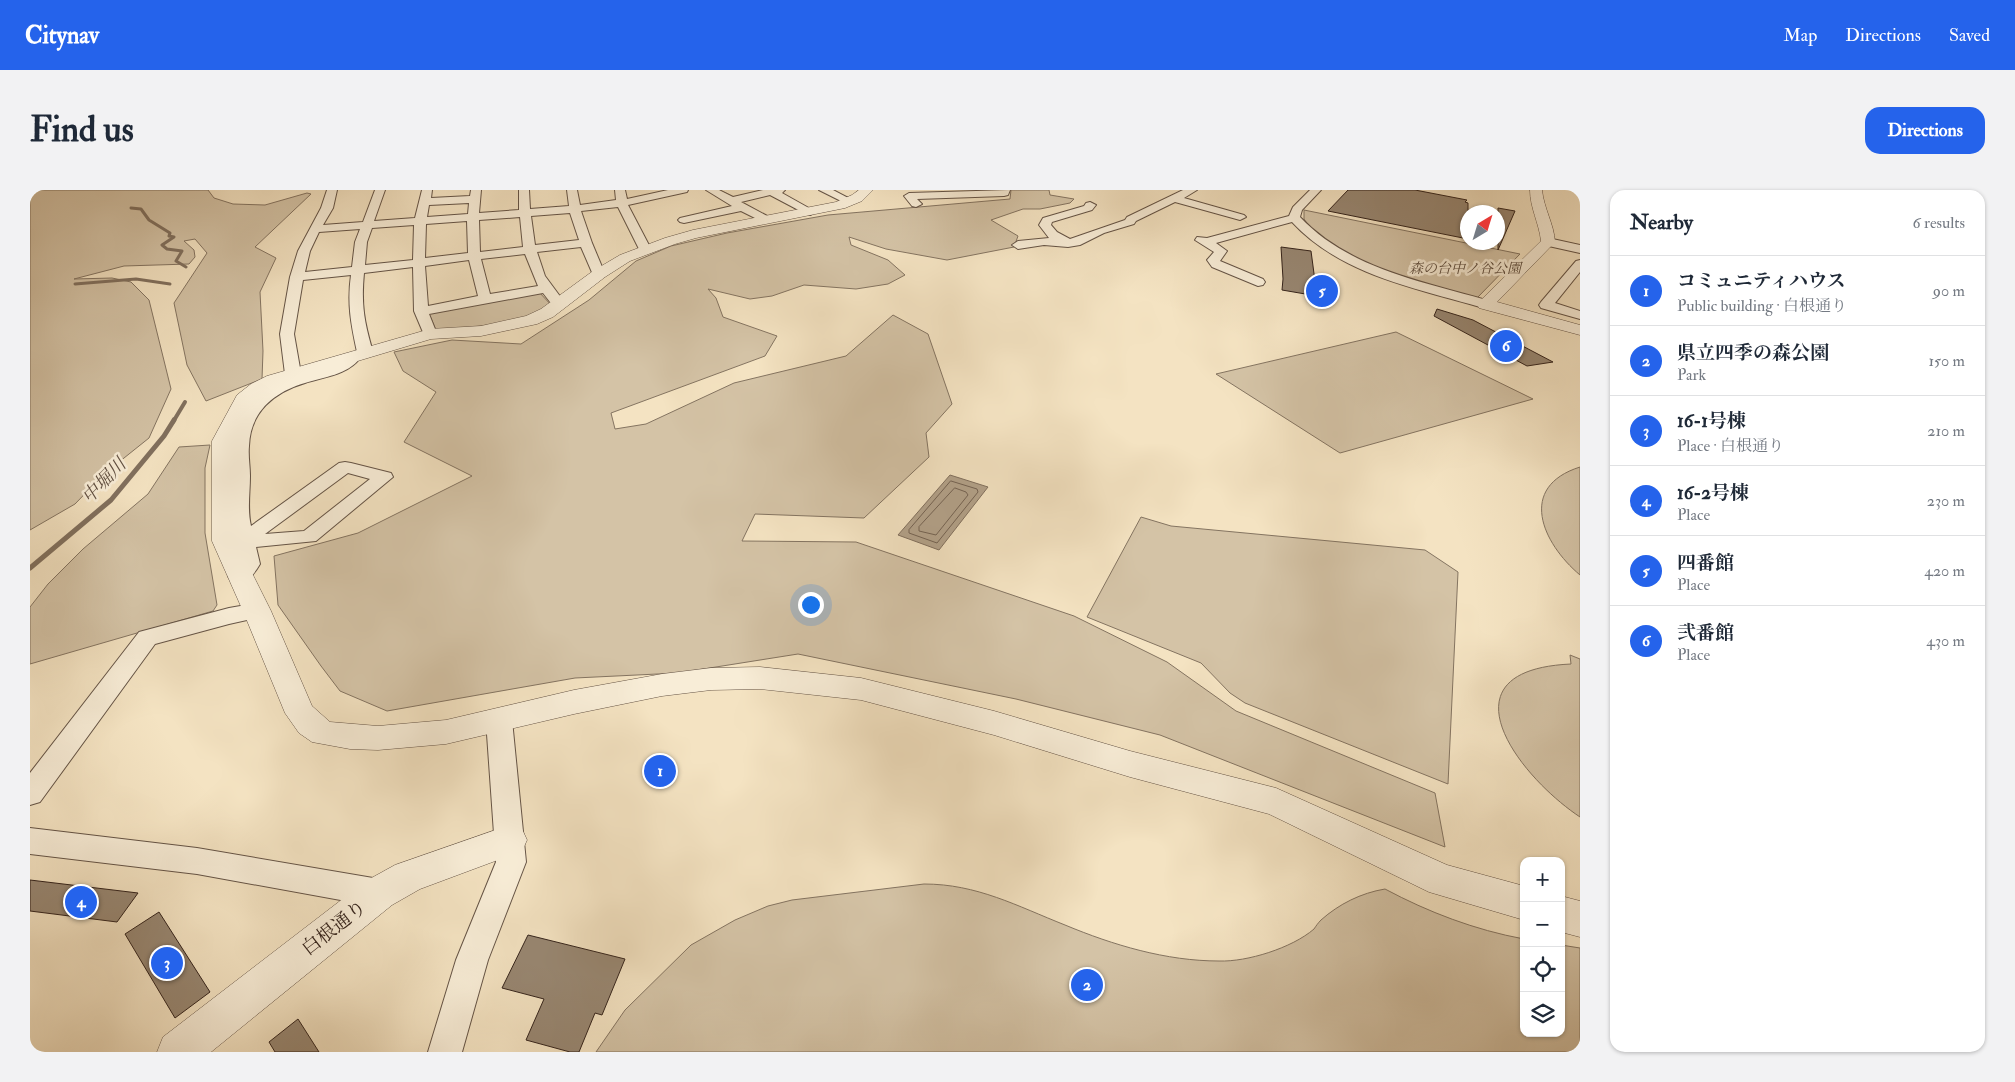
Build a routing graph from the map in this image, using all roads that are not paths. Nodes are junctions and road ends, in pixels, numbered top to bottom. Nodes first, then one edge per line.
1 (332, 190) edge
2 (380, 190) edge
3 (524, 190) edge
4 (572, 190) edge
5 (620, 190) edge
6 (683, 190) edge
7 (710, 190) edge
8 (824, 190) edge
9 (867, 190) edge
10 (1005, 190) edge
11 (1192, 190) edge
12 (1316, 190) edge
13 (773, 191) edge
14 (669, 192) edge
15 (475, 194) edge
16 (426, 196) edge
17 (1538, 197) edge
18 (1176, 199) junction
19 (731, 201) junction
20 (849, 202) junction
21 (622, 203) junction
22 (916, 204) dead end
23 (1090, 206) dead end
24 (742, 207) junction
25 (574, 209) junction
26 (524, 212) junction
27 (680, 212) junction
28 (810, 212) junction
29 (1117, 214) dead end
30 (473, 216) junction
31 (1240, 217) dead end
32 (1294, 218) junction
33 (1131, 219) junction
34 (767, 220) junction
35 (420, 221) junction
36 (367, 224) junction
37 (315, 229) junction
38 (693, 234) junction
39 (1548, 242) junction
40 (585, 243) junction
41 (1068, 243) junction
42 (1018, 245) dead end
43 (1580, 248) edge
44 (645, 249) junction
45 (530, 250) junction
46 (474, 256) junction
47 (419, 262) junction
48 (1580, 264) edge
49 (358, 269) junction
50 (599, 274) junction
51 (297, 277) junction
52 (1258, 282) dead end
53 (544, 288) junction
54 (485, 299) junction
55 (559, 304) junction
56 (1485, 304) junction
57 (421, 311) junction
58 (1580, 315) edge
59 (1580, 330) edge
60 (430, 334) junction
61 (358, 355) junction
62 (293, 374) junction
63 (244, 541) junction
64 (240, 576) junction
65 (257, 610) junction
66 (499, 720) junction
67 (30, 794) edge
68 (510, 840) junction
69 (30, 841) edge
70 (379, 893) junction
71 (1520, 903) edge
72 (1565, 915) edge
73 (1580, 919) edge
74 (178, 1052) edge
75 (445, 1052) edge

1 - 37 street
2 - 36 street
3 - 26 street
4 - 25 street
5 - 21 street
6 - 14 street
7 - 19 street
8 - 20 street
9 - 20 street
10 - 22 street
11 - 18 street
12 - 32 street
13 - 19 street
13 - 28 street
14 - 21 street
14 - 27 street
15 - 16 street
15 - 30 street
16 - 35 street
17 - 39 street
18 - 31 street
18 - 33 street
19 - 24 street
20 - 28 street
21 - 25 street
21 - 44 street
23 - 41 street
24 - 27 street
24 - 34 street
25 - 26 street
25 - 40 street
26 - 30 street
26 - 45 street
27 - 38 street
28 - 34 street
29 - 33 street
30 - 35 street
30 - 46 street
32 - 52 street
32 - 56 street
33 - 41 street
34 - 38 street
35 - 36 street
35 - 47 street
36 - 37 street
36 - 49 street
37 - 51 street
38 - 44 street
39 - 43 street
39 - 56 street
40 - 45 street
40 - 50 street
41 - 42 street
44 - 50 street
45 - 46 street
45 - 53 street
46 - 47 street
46 - 54 street
47 - 49 street
47 - 57 street
48 - 58 street
49 - 51 street
49 - 61 street
50 - 55 street
51 - 62 street
53 - 54 street
53 - 55 street
54 - 57 street
55 - 60 street
56 - 59 street
57 - 60 street
60 - 61 street
61 - 62 street
61 - 63 street
62 - 64 street
63 - 63 street
63 - 64 street
64 - 65 street
65 - 66 street
65 - 67 street
66 - 68 street
66 - 71 street
68 - 70 street, 白根通り
68 - 75 street
69 - 70 street
70 - 74 street, 白根通り
72 - 73 street

